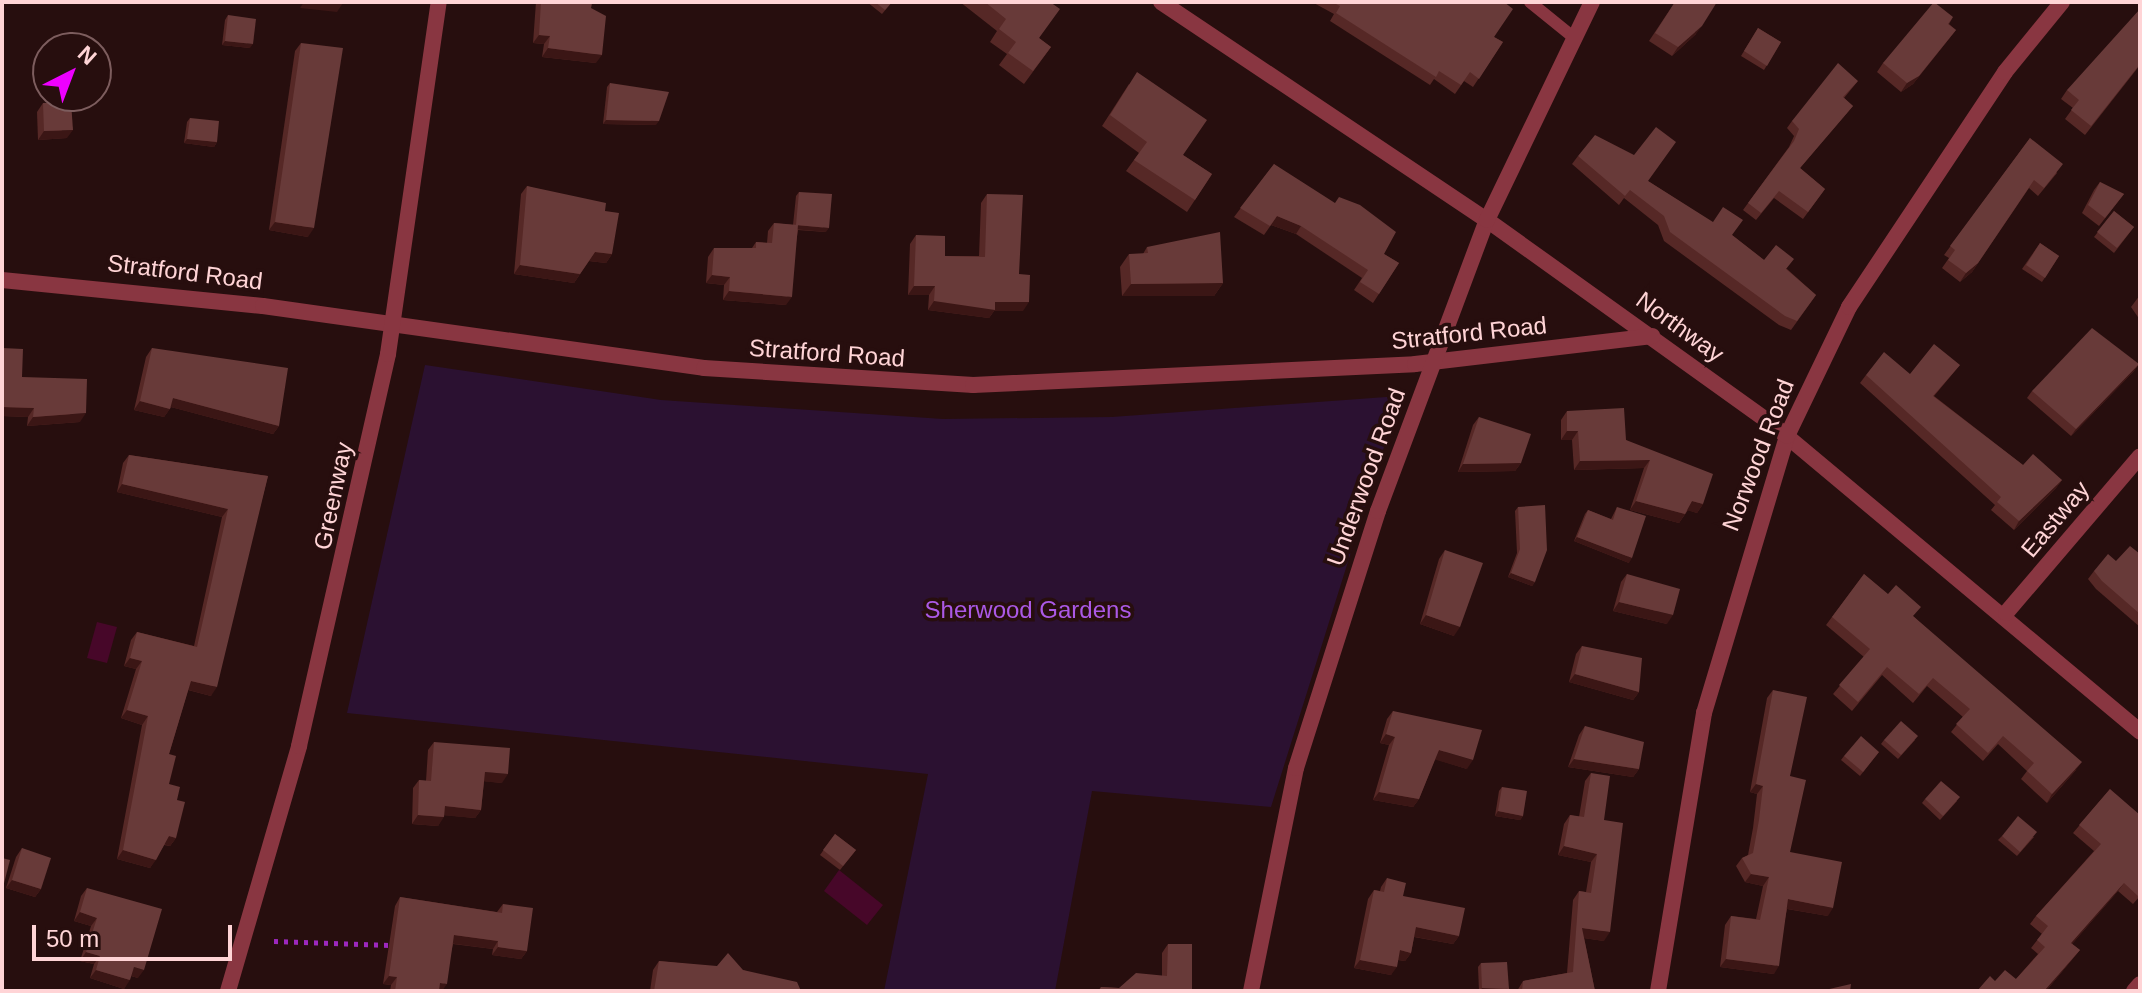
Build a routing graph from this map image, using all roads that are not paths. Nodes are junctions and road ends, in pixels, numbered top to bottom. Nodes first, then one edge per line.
1 (439, 2) edge
2 (1161, 2) edge
3 (1530, 2) edge
4 (1592, 2) edge
5 (2062, 2) edge
6 (1573, 37) junction
7 (1487, 220) junction
8 (2, 280) edge
9 (394, 325) junction
10 (1652, 336) junction
11 (1432, 363) junction
12 (1787, 436) junction
13 (2140, 456) edge
14 (2006, 613) junction
15 (2140, 731) edge
16 (2140, 984) edge
17 (228, 991) edge
18 (1251, 991) edge
19 (1658, 991) edge
20 (2134, 991) edge

1 - 9 street, Greenway
2 - 7 street, Northway
3 - 6 lane
4 - 6 street, Underwood Road
5 - 12 street, Norwood Road
6 - 7 street, Underwood Road
7 - 10 street, Northway
7 - 11 street, Underwood Road
8 - 9 street, Stratford Road
9 - 11 street, Stratford Road
9 - 17 street, Greenway
10 - 11 street, Stratford Road
10 - 12 street, Northway
11 - 18 street, Underwood Road
12 - 14 street, Northway
12 - 19 street, Norwood Road
13 - 14 street, Eastway
14 - 15 street, Northway
16 - 20 street

